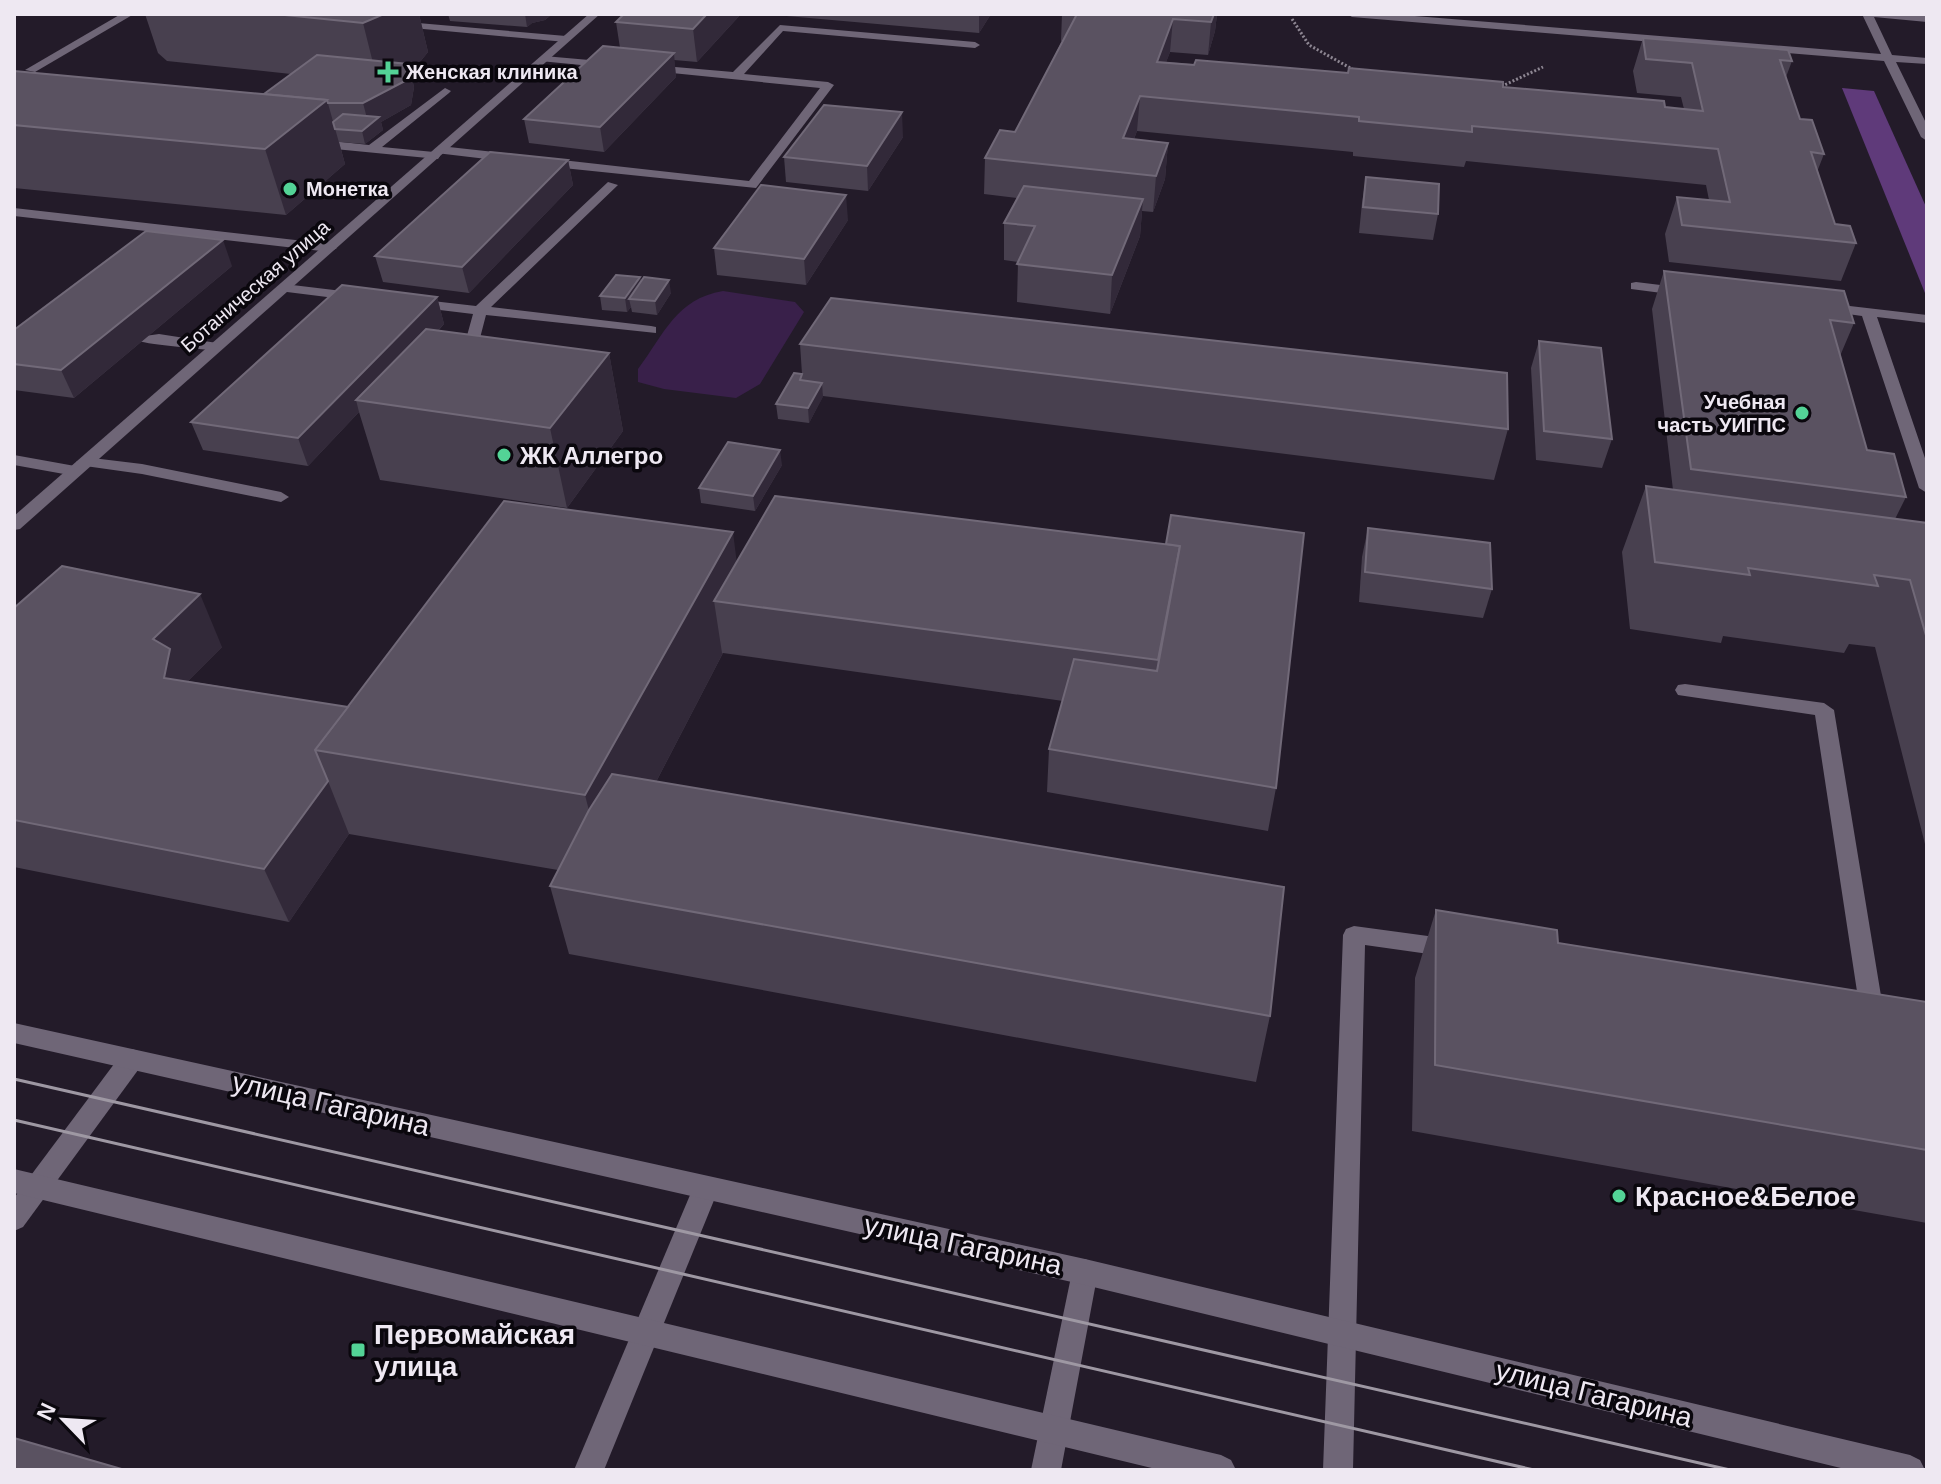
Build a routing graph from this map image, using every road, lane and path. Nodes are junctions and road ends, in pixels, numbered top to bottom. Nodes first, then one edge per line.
1 (129, 14) edge
2 (595, 14) edge
3 (1352, 14) edge
4 (1869, 14) edge
5 (1292, 19) dead end
6 (1927, 19) edge
7 (389, 24) dead end
8 (566, 39) junction
9 (975, 45) dead end
10 (1889, 58) junction
11 (544, 59) junction
12 (1927, 61) edge
13 (1546, 65) dead end
14 (626, 66) edge
15 (641, 67) edge
16 (31, 70) edge
17 (1357, 71) edge
18 (736, 76) junction
19 (1490, 88) edge
20 (445, 91) dead end
21 (1927, 137) edge
22 (298, 142) edge
23 (372, 149) junction
24 (437, 153) junction
25 (523, 159) edge
26 (537, 161) edge
27 (612, 185) dead end
28 (14, 212) edge
29 (330, 248) junction
30 (1636, 286) dead end
31 (284, 288) junction
32 (1699, 293) edge
33 (374, 298) edge
34 (404, 301) edge
35 (1810, 306) edge
36 (481, 309) junction
37 (1868, 312) junction
38 (1927, 319) edge
39 (651, 330) dead end
40 (143, 340) dead end
41 (217, 347) junction
42 (463, 377) edge
43 (14, 460) edge
44 (80, 467) junction
45 (1927, 488) edge
46 (281, 497) dead end
47 (14, 525) edge
48 (1685, 690) dead end
49 (1479, 953) edge
50 (1840, 1003) edge
51 (14, 1033) edge
52 (132, 1059) junction
53 (26, 1184) edge
54 (706, 1188) junction
55 (14, 1219) edge
56 (1085, 1272) junction
57 (646, 1333) junction
58 (1342, 1334) junction
59 (1054, 1430) junction
60 (589, 1470) edge
61 (1046, 1470) edge
62 (1221, 1470) edge
63 (1338, 1470) edge
64 (1910, 1470) edge

1 - 16 street
2 - 8 street, Ботаническая улица
3 - 10 street
4 - 6 street
4 - 10 street
5 - 17 path
7 - 8 street
8 - 11 street, Ботаническая улица
9 - 18 street
10 - 12 street
10 - 21 street
11 - 14 street
11 - 24 street, Ботаническая улица
13 - 19 path
15 - 18 street
18 - 26 street
20 - 23 street
22 - 23 street
23 - 24 street
24 - 25 street
24 - 29 street, Ботаническая улица
27 - 36 street
28 - 29 street
29 - 31 street, Ботаническая улица
30 - 32 street
31 - 33 street
31 - 41 street, Ботаническая улица
34 - 36 street
35 - 37 street
36 - 39 street
36 - 42 street
37 - 38 street
37 - 45 street
40 - 41 street
41 - 44 street, Ботаническая улица
43 - 44 street
44 - 46 street
44 - 47 street, Ботаническая улица
48 - 50 street
49 - 58 street
51 - 52 street, улица Гагарина
52 - 53 street
52 - 54 street, улица Гагарина
53 - 55 street
53 - 57 street
54 - 56 street, улица Гагарина
54 - 57 street
56 - 58 street, улица Гагарина
56 - 59 street
57 - 59 street
57 - 60 street
58 - 63 street
58 - 64 street, улица Гагарина
59 - 61 street
59 - 62 street

